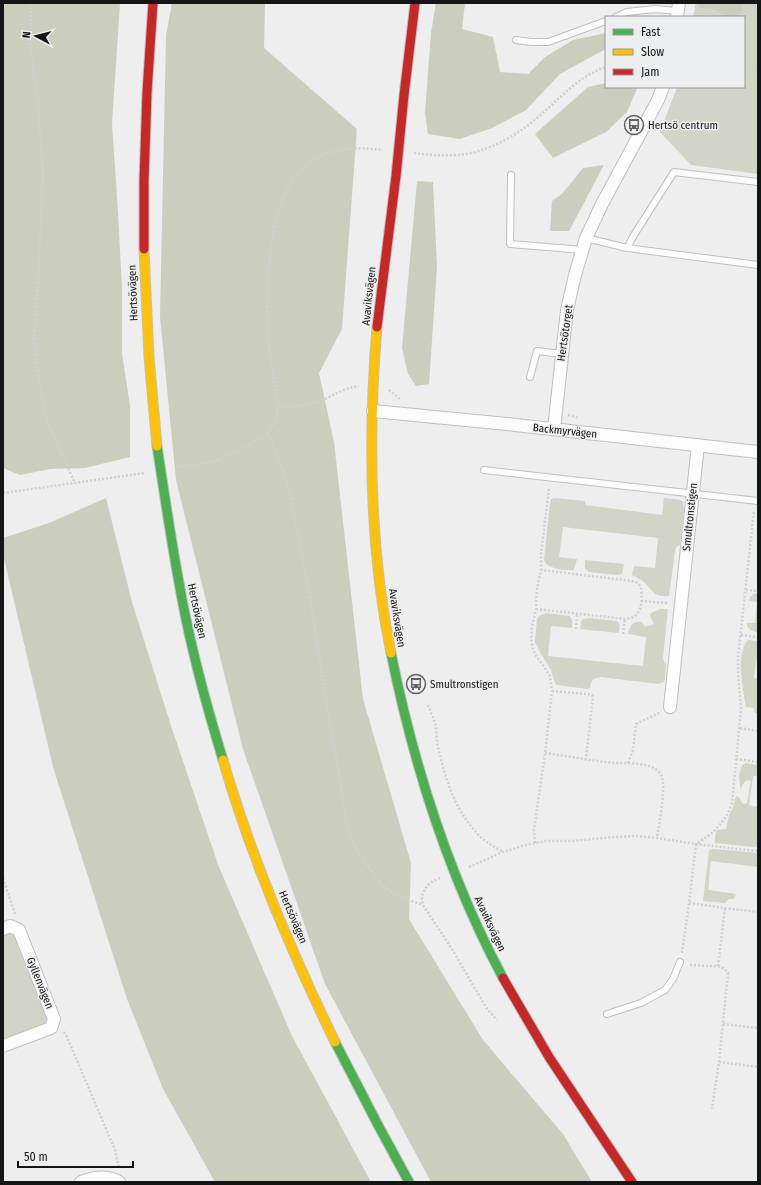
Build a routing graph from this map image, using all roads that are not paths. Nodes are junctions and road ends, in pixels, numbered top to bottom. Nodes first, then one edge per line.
1 (153, 3) edge
2 (415, 3) edge
3 (678, 10) edge
4 (618, 16) edge
5 (605, 21) edge
6 (516, 40) dead end
7 (663, 88) edge
8 (511, 175) dead end
9 (758, 182) edge
10 (584, 244) junction
11 (627, 248) junction
12 (758, 265) edge
13 (562, 354) junction
14 (530, 378) dead end
15 (372, 411) junction
16 (554, 429) junction
17 (698, 445) junction
18 (758, 452) edge
19 (484, 470) dead end
20 (692, 493) junction
21 (757, 501) edge
22 (670, 707) road end
23 (3, 929) edge
24 (680, 962) road end
25 (607, 1014) dead end
26 (3, 1046) edge
27 (81, 1182) edge
28 (119, 1182) edge
29 (409, 1182) edge
30 (632, 1182) edge

1 - 29 street, Hertsövägen
2 - 15 street, Avaviksvägen
3 - 4 lane
5 - 6 lane
7 - 10 street, Hertsötorget
8 - 10 lane
9 - 11 lane
10 - 11 lane
10 - 13 street, Hertsötorget
11 - 12 lane
13 - 14 lane
13 - 16 street, Hertsötorget
15 - 16 street, Backmyrvägen
15 - 30 street, Avaviksvägen
16 - 17 street, Backmyrvägen
17 - 18 street, Backmyrvägen
17 - 20 street, Smultronstigen
19 - 20 lane
20 - 21 lane
20 - 22 street, Smultronstigen
23 - 26 street, Gyllenvägen
24 - 25 lane
27 - 28 street

